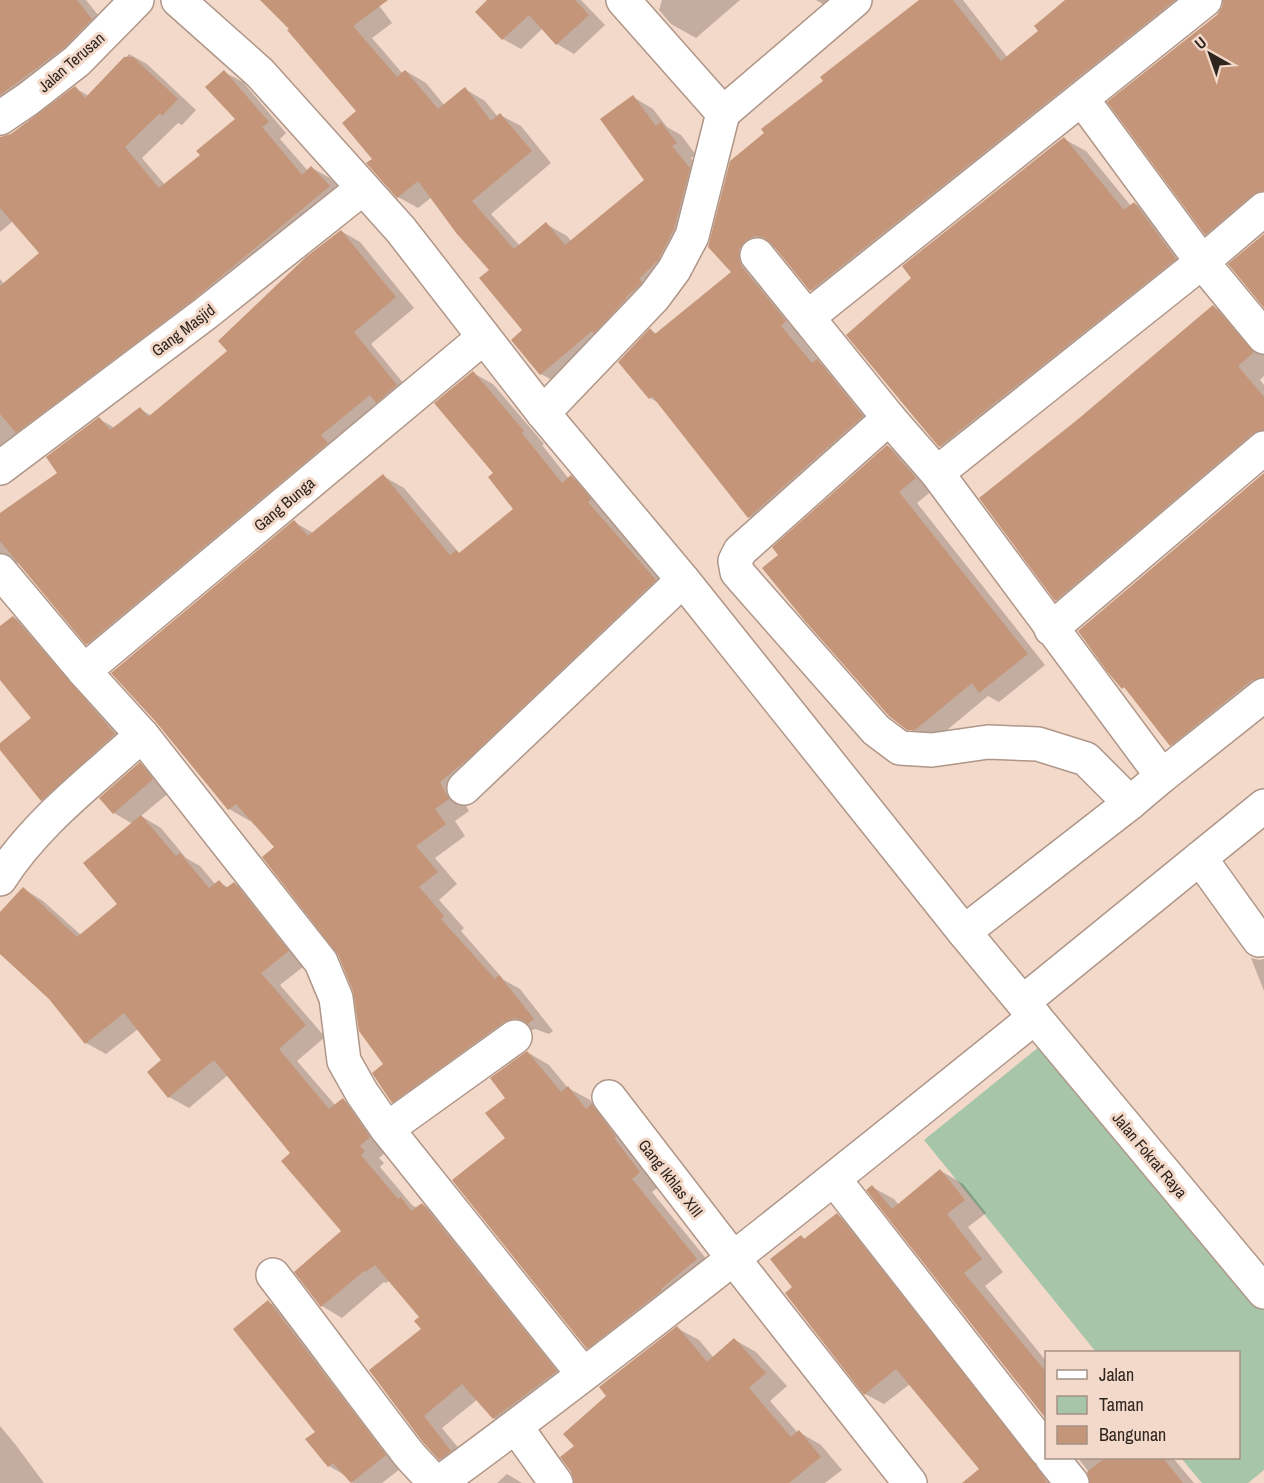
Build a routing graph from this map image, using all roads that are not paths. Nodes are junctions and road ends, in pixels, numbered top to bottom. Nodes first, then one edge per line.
1 (137, 0) edge
2 (178, 0) edge
3 (623, 0) edge
4 (855, 0) edge
5 (1205, 0) edge
6 (1082, 99) junction
7 (723, 113) junction
8 (0, 118) edge
9 (363, 188) junction
10 (1264, 209) edge
11 (757, 255) dead end
12 (1202, 262) junction
13 (808, 317) junction
14 (484, 337) junction
15 (1264, 338) edge
16 (543, 413) junction
17 (889, 418) junction
18 (1264, 448) edge
19 (6, 451) edge
20 (937, 473) junction
21 (0, 571) edge
22 (683, 579) junction
23 (1051, 629) junction
24 (84, 671) junction
25 (1264, 695) edge
26 (142, 735) junction
27 (1162, 776) junction
28 (464, 788) dead end
29 (1130, 803) junction
30 (1264, 806) edge
31 (1200, 858) junction
32 (0, 879) edge
33 (964, 932) junction
34 (1259, 940) dead end
35 (1029, 1010) junction
36 (515, 1037) dead end
37 (609, 1097) dead end
38 (387, 1129) junction
39 (834, 1179) junction
40 (733, 1258) junction
41 (273, 1275) dead end
42 (1264, 1292) edge
43 (583, 1374) junction
44 (516, 1427) junction
45 (1045, 1447) edge
46 (1053, 1459) edge
47 (436, 1483) edge
48 (556, 1483) edge
49 (910, 1483) edge
50 (1072, 1483) edge

1 - 8 street, Jalan Terusan
2 - 9 street, Jalan Fokrat Raya
3 - 7 street
4 - 7 street
5 - 6 street
6 - 12 street
6 - 13 street
7 - 16 street
9 - 14 street, Jalan Fokrat Raya
9 - 19 street, Gang Masjid
10 - 12 street
11 - 13 street
12 - 15 street
12 - 20 street
13 - 17 street
14 - 16 street, Jalan Fokrat Raya
14 - 24 street, Gang Bunga
16 - 22 street, Jalan Fokrat Raya
17 - 20 street
17 - 29 street
18 - 23 street
20 - 23 street
21 - 24 street
22 - 28 street
22 - 33 street, Jalan Fokrat Raya
23 - 27 street
24 - 26 street
25 - 27 street
26 - 32 street
26 - 38 street
27 - 29 street
29 - 33 street
30 - 31 street
31 - 34 street
31 - 35 street
33 - 35 street, Jalan Fokrat Raya
35 - 39 street
35 - 42 street, Jalan Fokrat Raya
36 - 38 street
37 - 40 street, Gang Ikhlas XIII
38 - 43 street
39 - 40 street
39 - 45 street
40 - 43 street
40 - 49 street, Gang Ikhlas XIII
41 - 47 street
43 - 44 street
44 - 47 street
44 - 48 street
46 - 50 street

